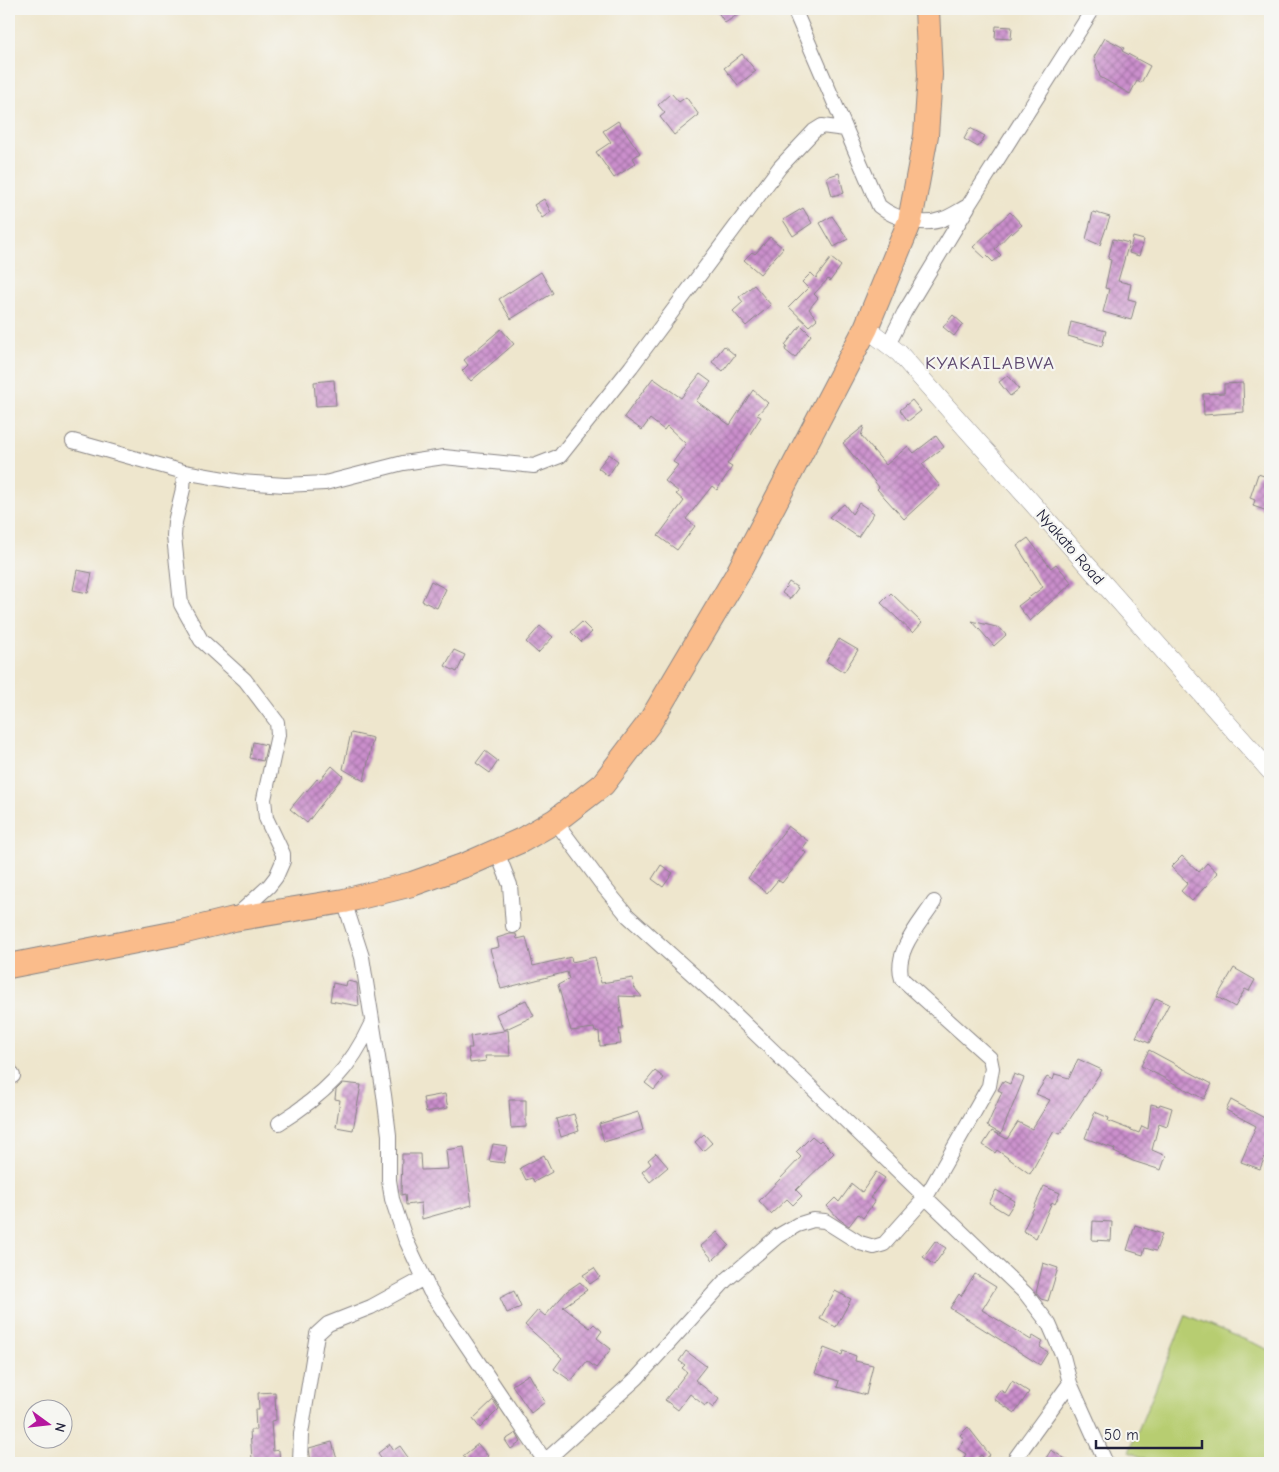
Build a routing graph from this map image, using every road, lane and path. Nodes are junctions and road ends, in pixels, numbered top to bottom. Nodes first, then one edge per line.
1 (794, 9) edge
2 (927, 9) edge
3 (1093, 9) edge
4 (845, 129) junction
5 (968, 206) junction
6 (910, 221) junction
7 (866, 328) junction
8 (888, 344) junction
9 (73, 441) dead end
10 (184, 472) junction
11 (1270, 771) edge
12 (555, 820) junction
13 (497, 852) junction
14 (344, 901) junction
15 (934, 902) dead end
16 (234, 919) junction
17 (513, 926) dead end
18 (9, 966) edge
19 (372, 1022) junction
20 (279, 1123) dead end
21 (926, 1197) junction
22 (424, 1278) junction
23 (1070, 1383) junction
24 (544, 1462) edge
25 (300, 1463) edge
26 (1012, 1463) edge
27 (1106, 1463) edge

1 - 4 street
2 - 6 highway
3 - 5 street
4 - 6 street
4 - 10 street
5 - 6 street
5 - 8 street
6 - 7 highway
7 - 8 street, Nyakato Road
7 - 12 highway
8 - 11 street, Nyakato Road
9 - 10 street
10 - 16 street
12 - 13 highway
12 - 21 street
13 - 14 highway
13 - 17 street
14 - 16 highway
14 - 19 street
15 - 21 street
16 - 18 highway
19 - 20 street
19 - 22 street
21 - 23 street
21 - 24 street
22 - 24 street
22 - 25 street
23 - 26 street
23 - 27 street

